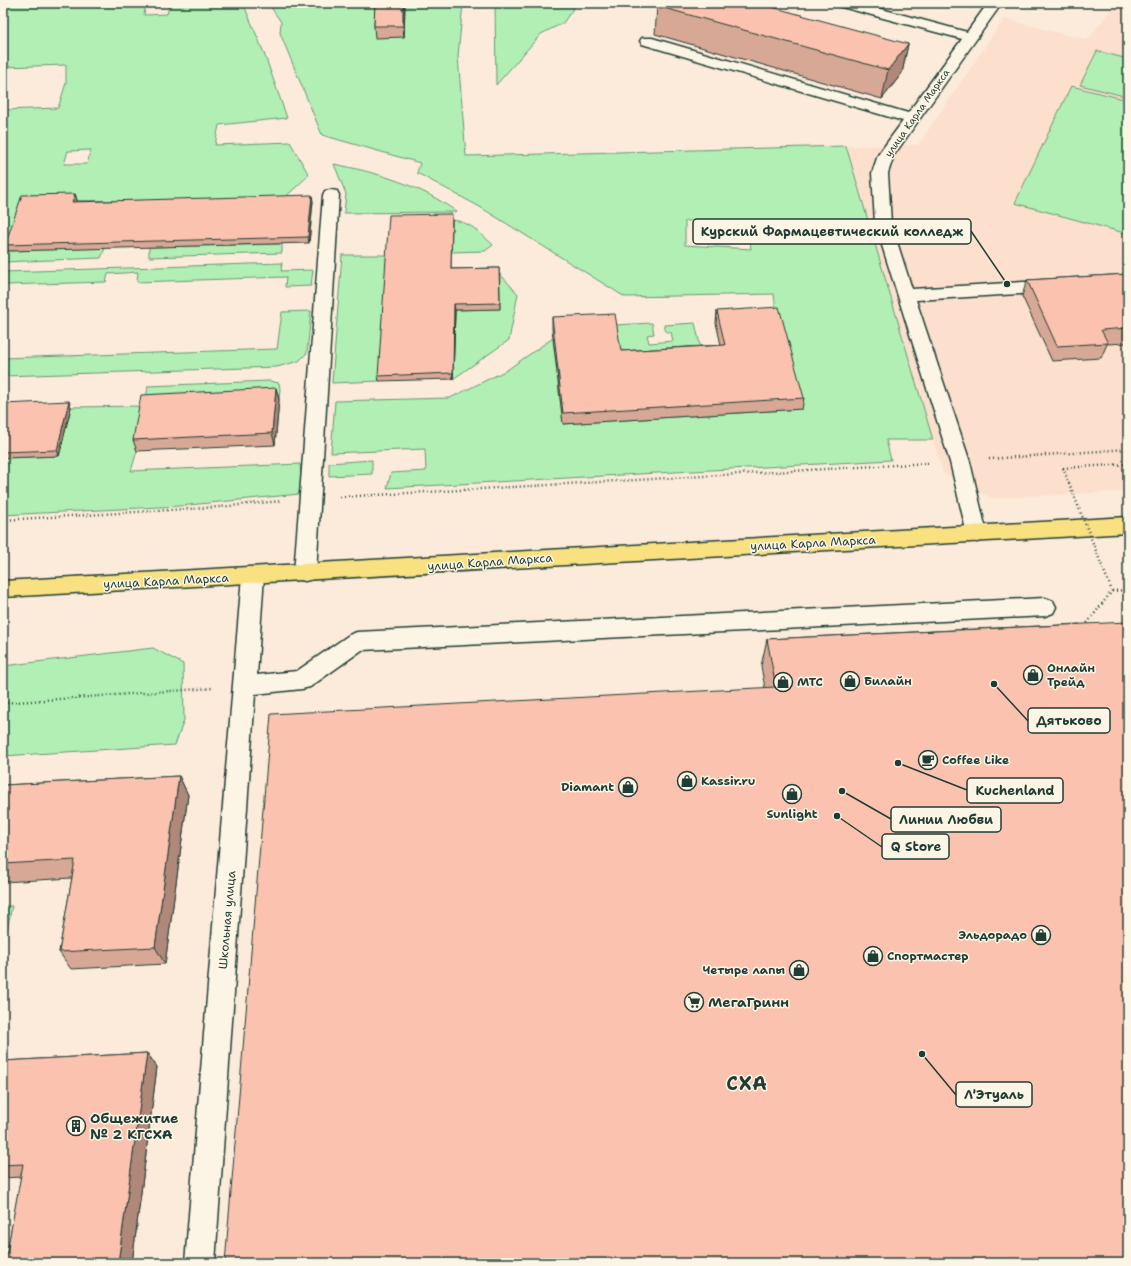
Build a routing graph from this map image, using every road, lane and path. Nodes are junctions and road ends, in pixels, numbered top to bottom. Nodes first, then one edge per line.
1 (843, 3) edge
2 (995, 3) edge
3 (971, 37) junction
4 (647, 41) dead end
5 (913, 119) junction
6 (331, 195) dead end
7 (1072, 285) edge
8 (905, 294) junction
9 (1128, 449) edge
10 (960, 462) junction
11 (1128, 464) edge
12 (310, 499) junction
13 (3, 520) edge
14 (1128, 526) edge
15 (976, 534) junction
16 (305, 573) junction
17 (253, 576) junction
18 (3, 589) edge
19 (1128, 590) edge
20 (1112, 591) junction
21 (1045, 607) dead end
22 (1084, 627) edge
23 (245, 686) junction
24 (3, 703) edge
25 (200, 1263) edge

1 - 3 street
2 - 3 street, улица Карла Маркса
3 - 5 street, улица Карла Маркса
4 - 5 street
5 - 8 street, улица Карла Маркса
6 - 12 street
7 - 8 street
8 - 10 street, улица Карла Маркса
9 - 10 path
10 - 12 path
10 - 15 street, улица Карла Маркса
11 - 20 path, bridge
12 - 13 path
12 - 16 street
14 - 15 main road, улица Карла Маркса
15 - 16 main road, улица Карла Маркса
16 - 17 main road, улица Карла Маркса
17 - 18 main road, улица Карла Маркса
17 - 23 street, Школьная улица
19 - 20 path
20 - 22 path, bridge
21 - 23 street
23 - 24 path
23 - 25 street, Школьная улица

